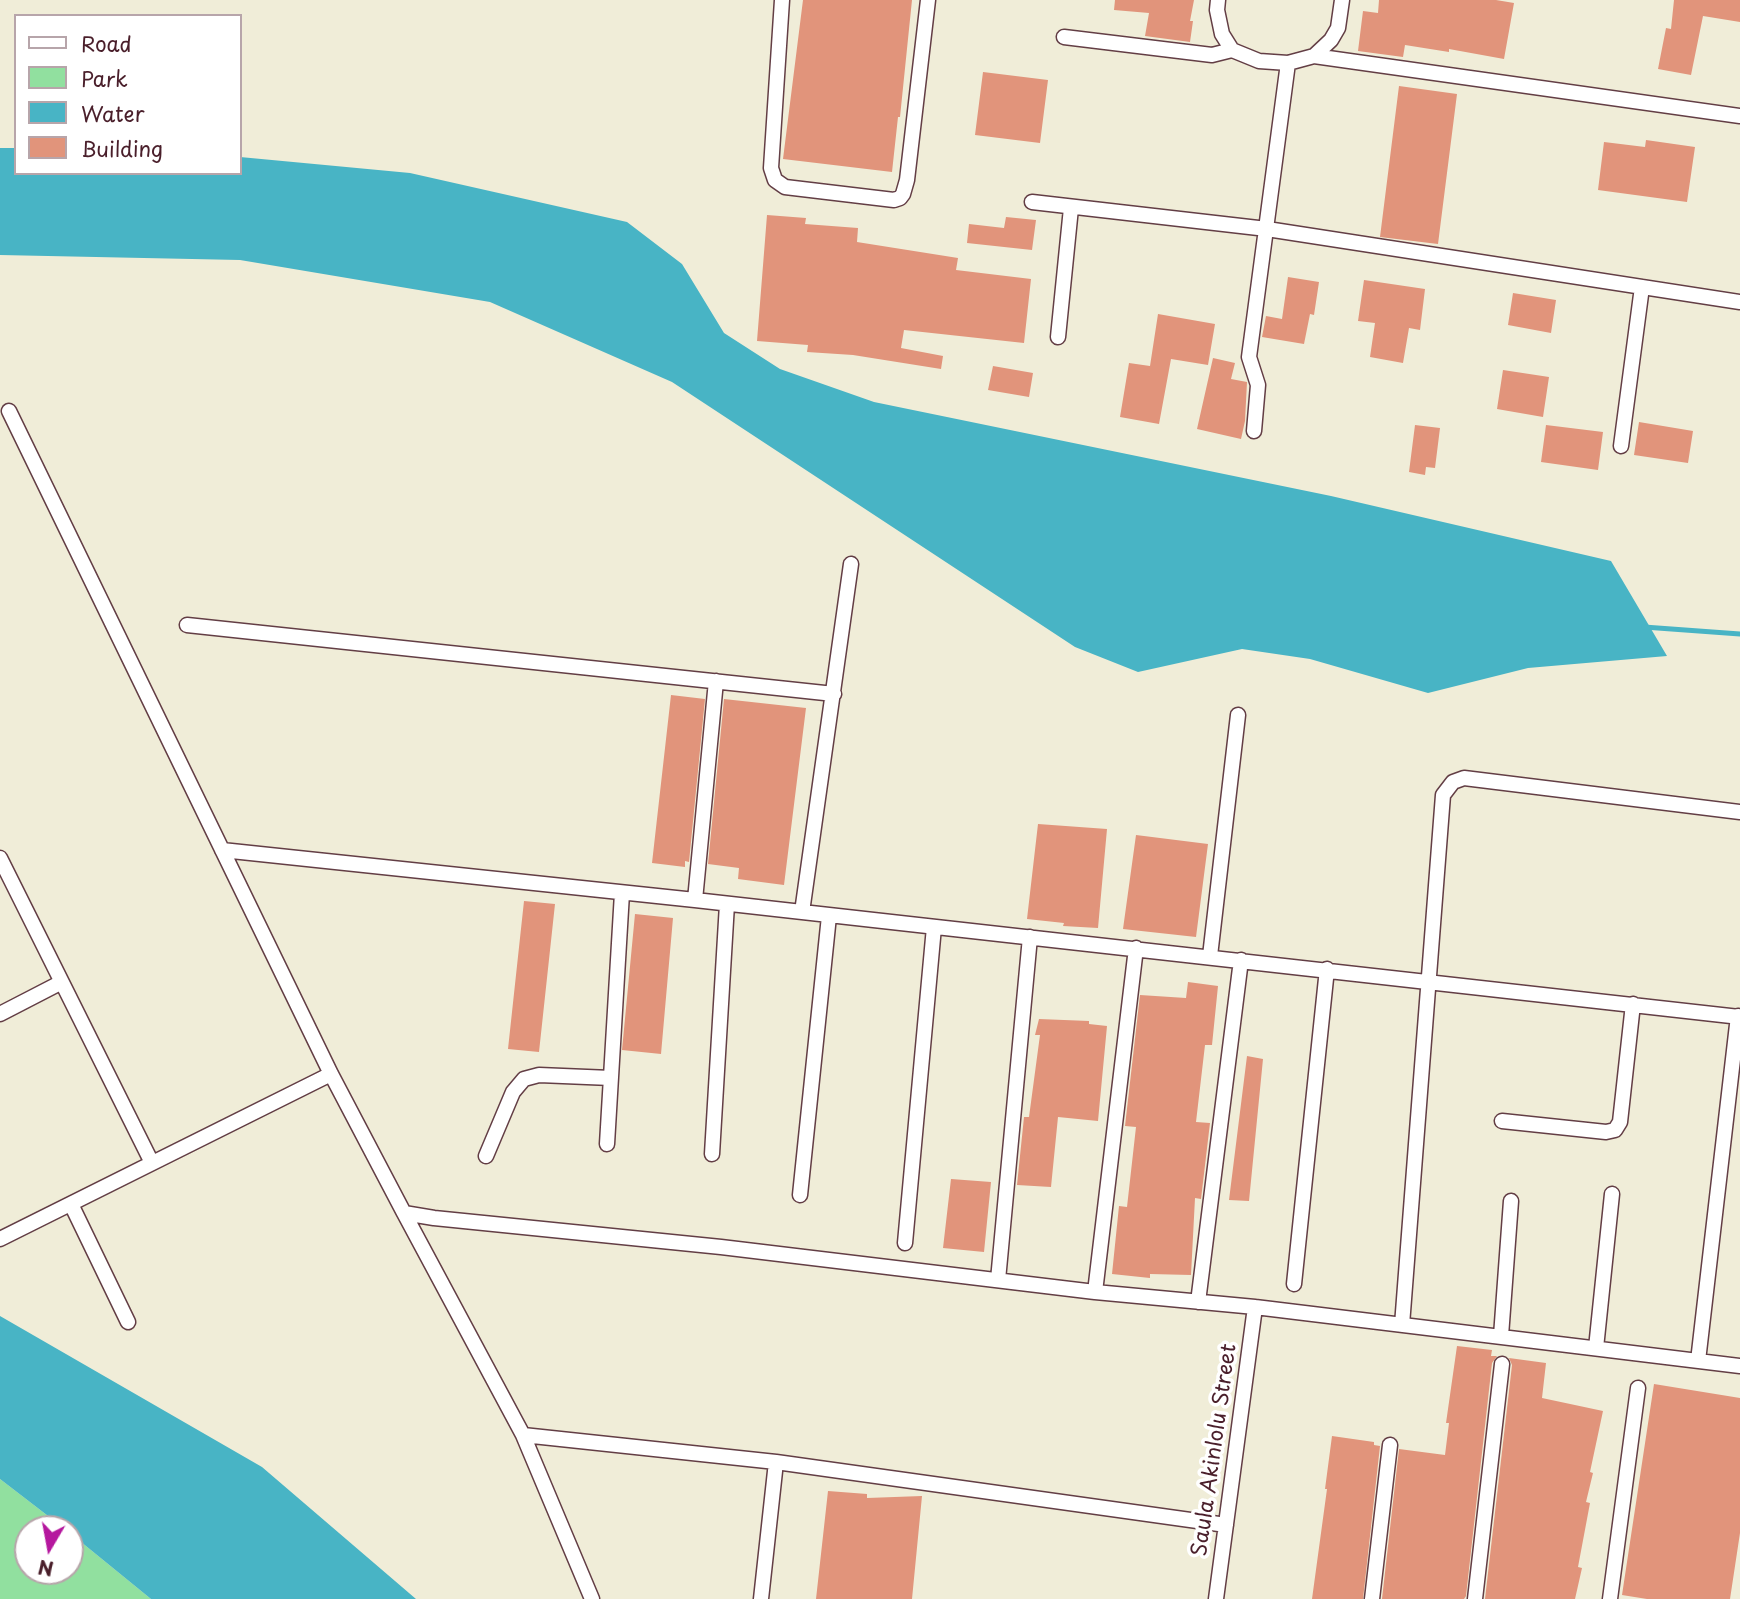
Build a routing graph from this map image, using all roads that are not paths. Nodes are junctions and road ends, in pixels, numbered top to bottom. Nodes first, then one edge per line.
1 (782, 0) edge
2 (928, 0) edge
3 (1218, 0) edge
4 (1342, 0) edge
5 (1065, 37) dead end
6 (1232, 50) junction
7 (1314, 56) junction
8 (1288, 63) junction
9 (1740, 116) edge
10 (1032, 202) dead end
11 (1071, 208) junction
12 (1267, 229) junction
13 (1642, 287) junction
14 (1740, 302) edge
15 (1058, 337) dead end
16 (9, 411) dead end
17 (1254, 431) dead end
18 (1621, 446) dead end
19 (851, 564) dead end
20 (187, 625) dead end
21 (716, 681) junction
22 (834, 694) junction
23 (1238, 715) dead end
24 (1740, 812) edge
25 (222, 850) junction
26 (0, 858) edge
27 (622, 893) junction
28 (695, 900) junction
29 (727, 904) junction
30 (802, 912) junction
31 (829, 916) junction
32 (934, 927) junction
33 (1030, 937) junction
34 (1136, 948) junction
35 (1210, 956) junction
36 (1241, 960) junction
37 (1327, 969) junction
38 (1427, 980) junction
39 (60, 983) junction
40 (1633, 1004) junction
41 (0, 1014) edge
42 (1739, 1017) edge
43 (331, 1074) junction
44 (611, 1078) junction
45 (1502, 1121) dead end
46 (607, 1144) dead end
47 (712, 1154) dead end
48 (486, 1156) dead end
49 (152, 1163) junction
50 (1612, 1194) dead end
51 (800, 1195) dead end
52 (1511, 1201) dead end
53 (71, 1204) junction
54 (404, 1213) junction
55 (0, 1239) edge
56 (905, 1243) dead end
57 (998, 1280) junction
58 (1294, 1284) dead end
59 (1095, 1292) junction
60 (1198, 1302) junction
61 (1255, 1307) junction
62 (128, 1322) dead end
63 (1402, 1325) junction
64 (1501, 1336) junction
65 (1596, 1348) junction
66 (1699, 1361) junction
67 (1502, 1364) dead end
68 (1740, 1366) edge
69 (1638, 1388) dead end
70 (523, 1434) junction
71 (1390, 1445) dead end
72 (776, 1462) junction
73 (1226, 1525) junction
74 (592, 1599) edge
75 (761, 1599) edge
76 (1216, 1599) edge
77 (1372, 1599) edge
78 (1475, 1599) edge
79 (1610, 1599) edge

1 - 2 street
3 - 6 street
4 - 7 street
5 - 6 street
6 - 8 street
7 - 8 street
7 - 9 street
8 - 12 street
10 - 11 street
11 - 12 street
11 - 15 street
12 - 13 street
12 - 17 street
13 - 14 street
13 - 18 street
16 - 25 street
19 - 22 street
20 - 21 street
21 - 22 street
21 - 28 street
22 - 30 street
23 - 35 street
24 - 38 street
25 - 27 street
25 - 43 street
26 - 39 street
27 - 28 street
27 - 44 street
28 - 29 street
29 - 30 street
29 - 47 street
30 - 31 street
31 - 32 street
31 - 51 street
32 - 33 street
32 - 56 street
33 - 34 street
33 - 57 street
34 - 35 street
34 - 59 street
35 - 36 street
36 - 37 street
36 - 60 street
37 - 38 street
37 - 58 street
38 - 40 street
38 - 63 street
39 - 41 street
39 - 49 street
40 - 42 street
40 - 45 street
42 - 66 street
43 - 49 street
43 - 54 street
44 - 46 street
44 - 48 street
49 - 53 street
50 - 65 street
52 - 64 street
53 - 55 street
53 - 62 street
54 - 57 street
54 - 70 street
57 - 59 street
59 - 60 street
60 - 61 street
61 - 63 street
61 - 73 street, Saula Akinlolu Street
63 - 64 street
64 - 65 street
65 - 66 street
66 - 68 street
67 - 78 street
69 - 79 street
70 - 72 street
70 - 74 street
71 - 77 street
72 - 73 street
72 - 75 street
73 - 76 street, Saula Akinlolu Street

